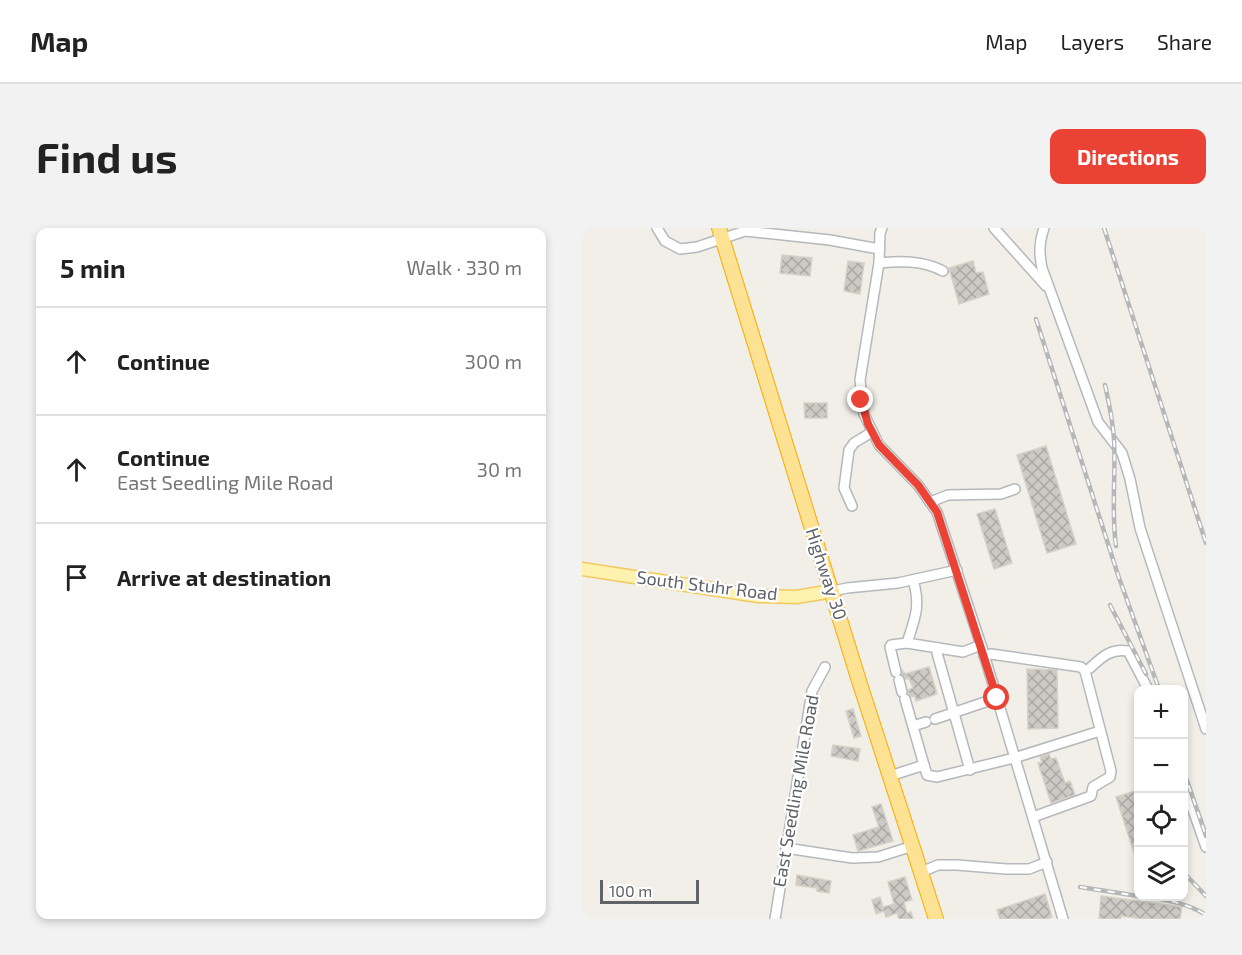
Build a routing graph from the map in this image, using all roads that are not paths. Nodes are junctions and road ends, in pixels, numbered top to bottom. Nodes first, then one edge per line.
1 (657, 228) edge
2 (882, 228) edge
3 (994, 228) edge
4 (1044, 228) edge
5 (772, 230) edge
6 (721, 233) edge
7 (879, 249) junction
8 (879, 263) junction
9 (943, 271) dead end
10 (1048, 289) junction
11 (872, 432) junction
12 (1015, 489) dead end
13 (930, 502) junction
14 (852, 506) dead end
15 (582, 569) edge
16 (957, 570) junction
17 (913, 580) junction
18 (832, 591) junction
19 (907, 643) junction
20 (981, 645) junction
21 (938, 648) junction
22 (984, 656) junction
23 (825, 667) dead end
24 (1090, 668) dead end
25 (1145, 685) edge
26 (997, 698) junction
27 (953, 713) junction
28 (913, 726) junction
29 (1206, 729) edge
30 (1100, 731) junction
31 (1014, 758) junction
32 (924, 765) junction
33 (970, 770) junction
34 (890, 776) junction
35 (1187, 793) edge
36 (1033, 817) junction
37 (913, 846) junction
38 (1206, 847) edge
39 (786, 848) junction
40 (1047, 861) junction
41 (921, 872) junction
42 (775, 919) edge
43 (936, 919) edge
44 (1063, 919) edge

1 - 6 street
2 - 7 street
3 - 10 street
4 - 10 street
5 - 6 street
5 - 7 street
6 - 18 highway, Highway 30
7 - 8 street
8 - 9 street
8 - 11 street
10 - 29 street
11 - 13 street
11 - 14 street
12 - 13 street
13 - 16 street
15 - 18 main road, South Stuhr Road
16 - 17 street
16 - 20 street
17 - 18 street
17 - 19 street
18 - 34 highway, Highway 30
19 - 21 street
19 - 28 street
20 - 21 street
20 - 22 street
21 - 27 street
22 - 26 street
22 - 30 street
23 - 39 street, East Seedling Mile Road
24 - 25 street
26 - 27 street
26 - 31 street
27 - 28 street
27 - 33 street
28 - 32 street
30 - 31 street
30 - 36 street
31 - 33 street
31 - 36 street
32 - 33 street
32 - 34 street
34 - 37 highway, Highway 30
35 - 38 street
36 - 40 street
37 - 39 street
37 - 41 highway, Highway 30
39 - 42 street, East Seedling Mile Road
40 - 41 street
40 - 44 street
41 - 43 highway, Highway 30

